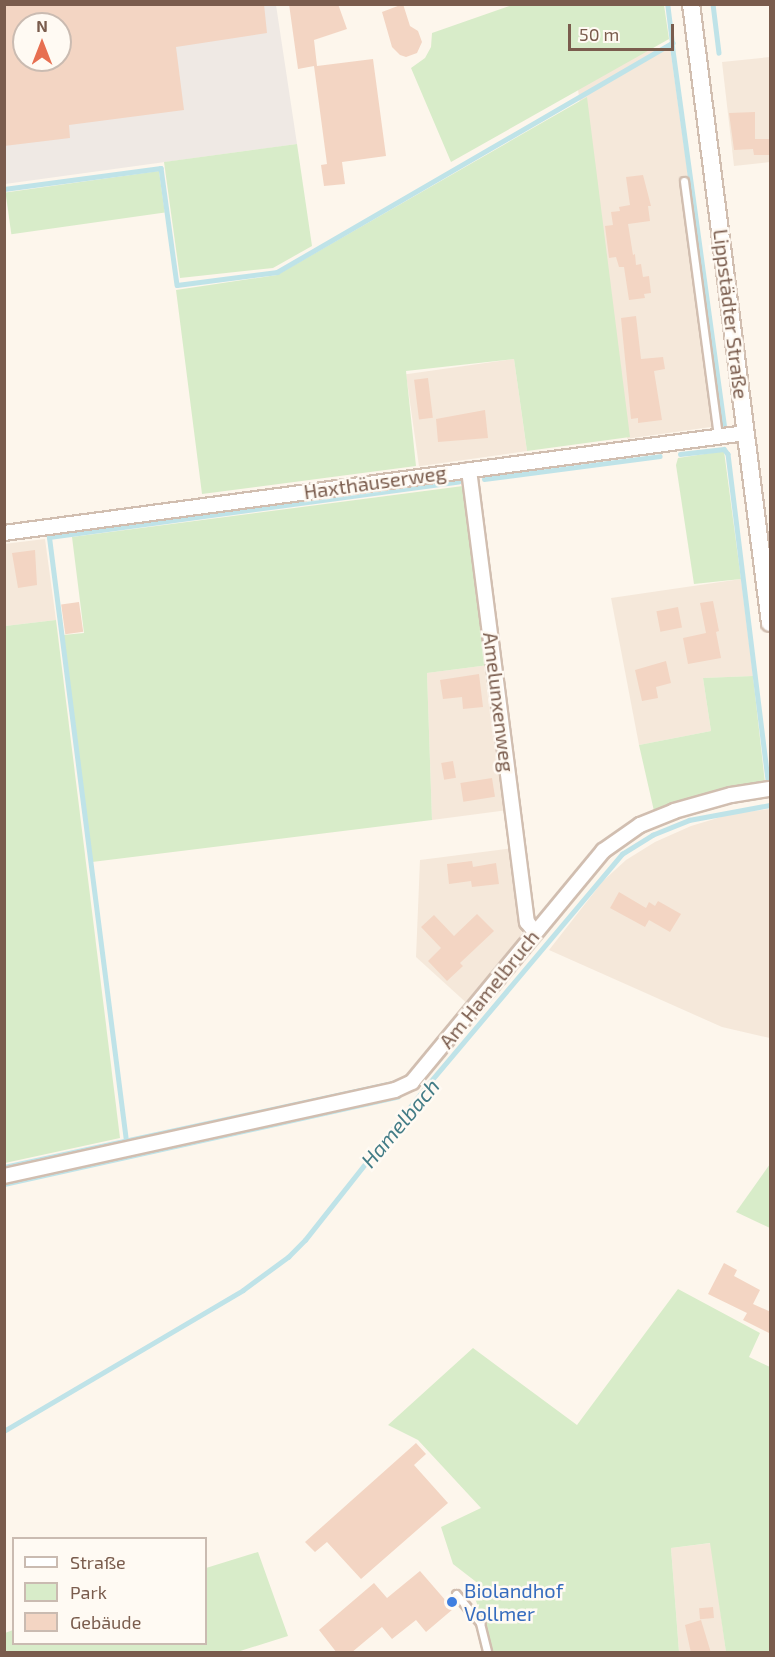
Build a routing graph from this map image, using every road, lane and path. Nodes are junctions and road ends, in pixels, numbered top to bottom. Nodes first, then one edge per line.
1 (691, 4) edge
2 (684, 182) dead end
3 (746, 433) junction
4 (718, 437) junction
5 (469, 470) junction
6 (4, 533) edge
7 (771, 622) edge
8 (771, 789) edge
9 (535, 932) junction
10 (4, 1176) edge
11 (456, 1594) dead end
12 (487, 1653) edge

1 - 3 street, Lippstädter Straße
2 - 4 lane
3 - 4 street, Haxthäuserweg
3 - 7 street, Lippstädter Straße
4 - 5 street, Haxthäuserweg
5 - 6 street, Haxthäuserweg
5 - 9 street, Amelunxenweg
8 - 9 street, Am Hamelbruch
9 - 10 street, Am Hamelbruch
11 - 12 lane

